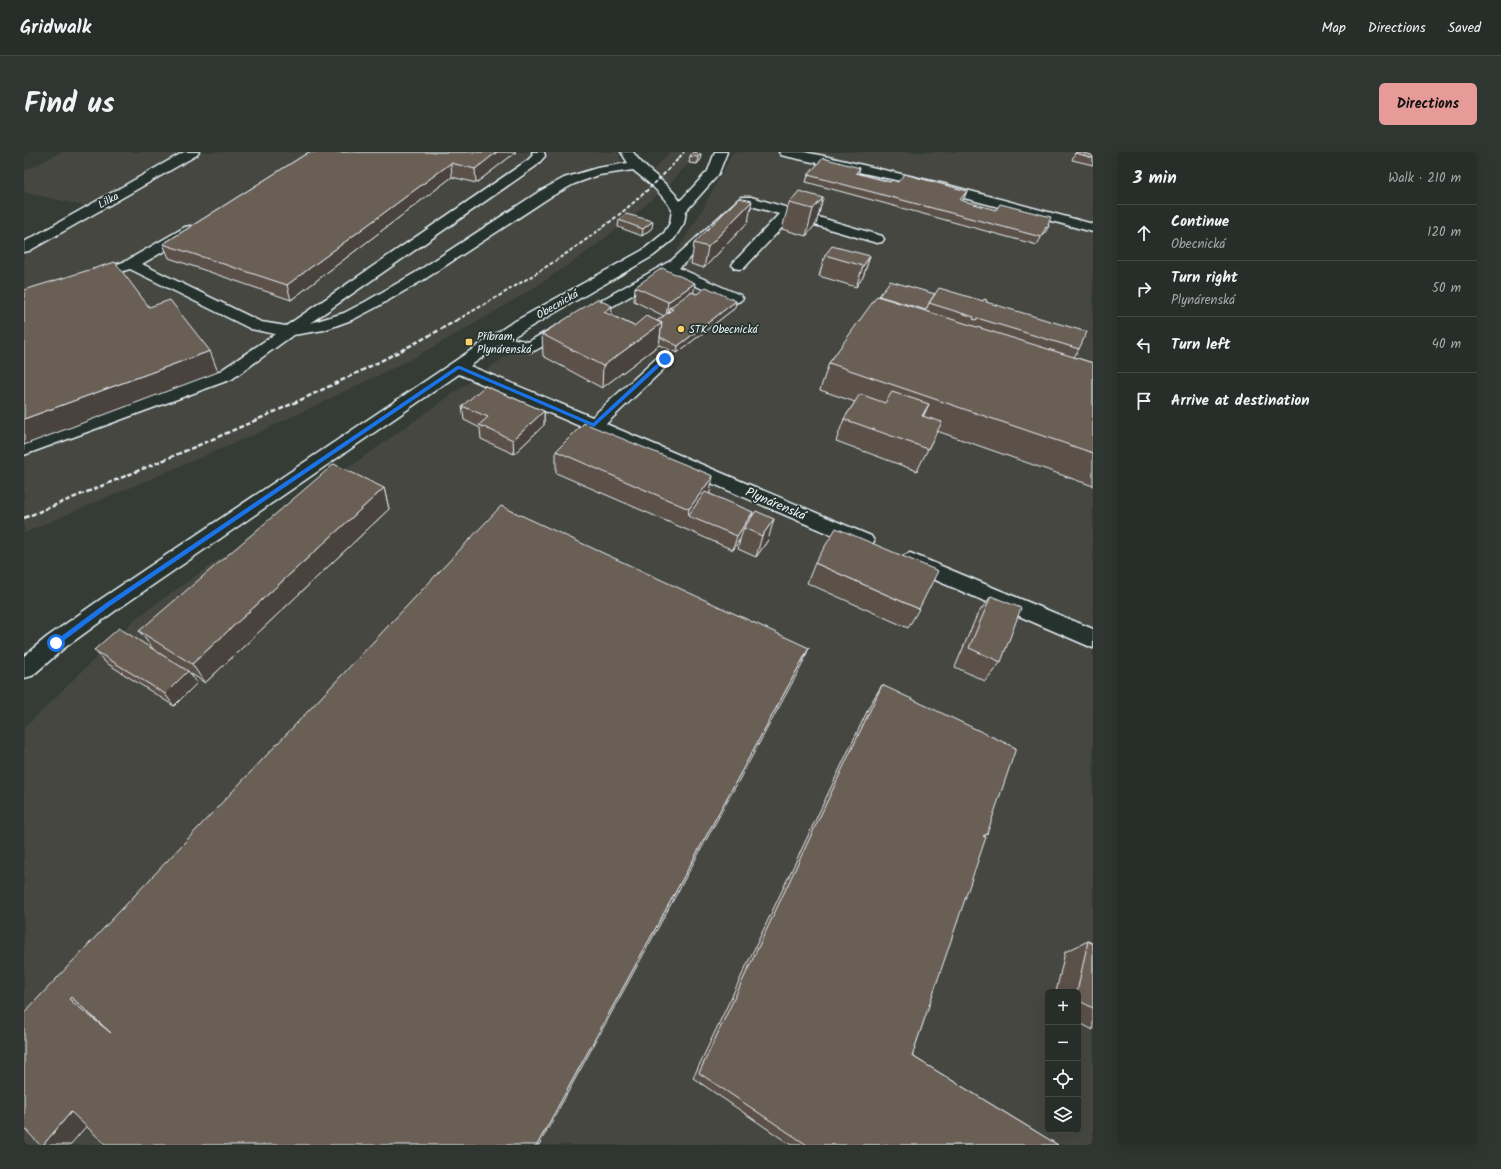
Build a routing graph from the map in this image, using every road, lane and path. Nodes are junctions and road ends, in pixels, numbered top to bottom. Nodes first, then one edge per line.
1 (193, 152) edge
2 (538, 152) edge
3 (721, 152) edge
4 (785, 152) edge
5 (840, 157) edge
6 (632, 159) edge
7 (679, 210) junction
8 (788, 213) junction
9 (198, 226) edge
10 (1093, 228) edge
11 (877, 239) dead end
12 (24, 248) edge
13 (131, 264) junction
14 (739, 265) dead end
15 (668, 268) junction
16 (110, 272) edge
17 (735, 298) dead end
18 (289, 330) junction
19 (498, 340) junction
20 (665, 359) dead end
21 (458, 367) junction
22 (594, 425) junction
23 (24, 449) edge
24 (1093, 639) edge
25 (24, 669) edge

1 - 12 street, Lilka
2 - 18 street
3 - 7 street
4 - 5 street
5 - 10 street
6 - 7 street
6 - 18 street
7 - 19 street, Obecnická
8 - 11 street
8 - 14 street
8 - 15 street
9 - 13 street
13 - 16 street
13 - 18 street
15 - 17 street
15 - 19 street
18 - 23 street
19 - 21 street, Obecnická
20 - 22 street
21 - 22 street, Plynárenská
21 - 25 street, Obecnická
22 - 24 street, Plynárenská

